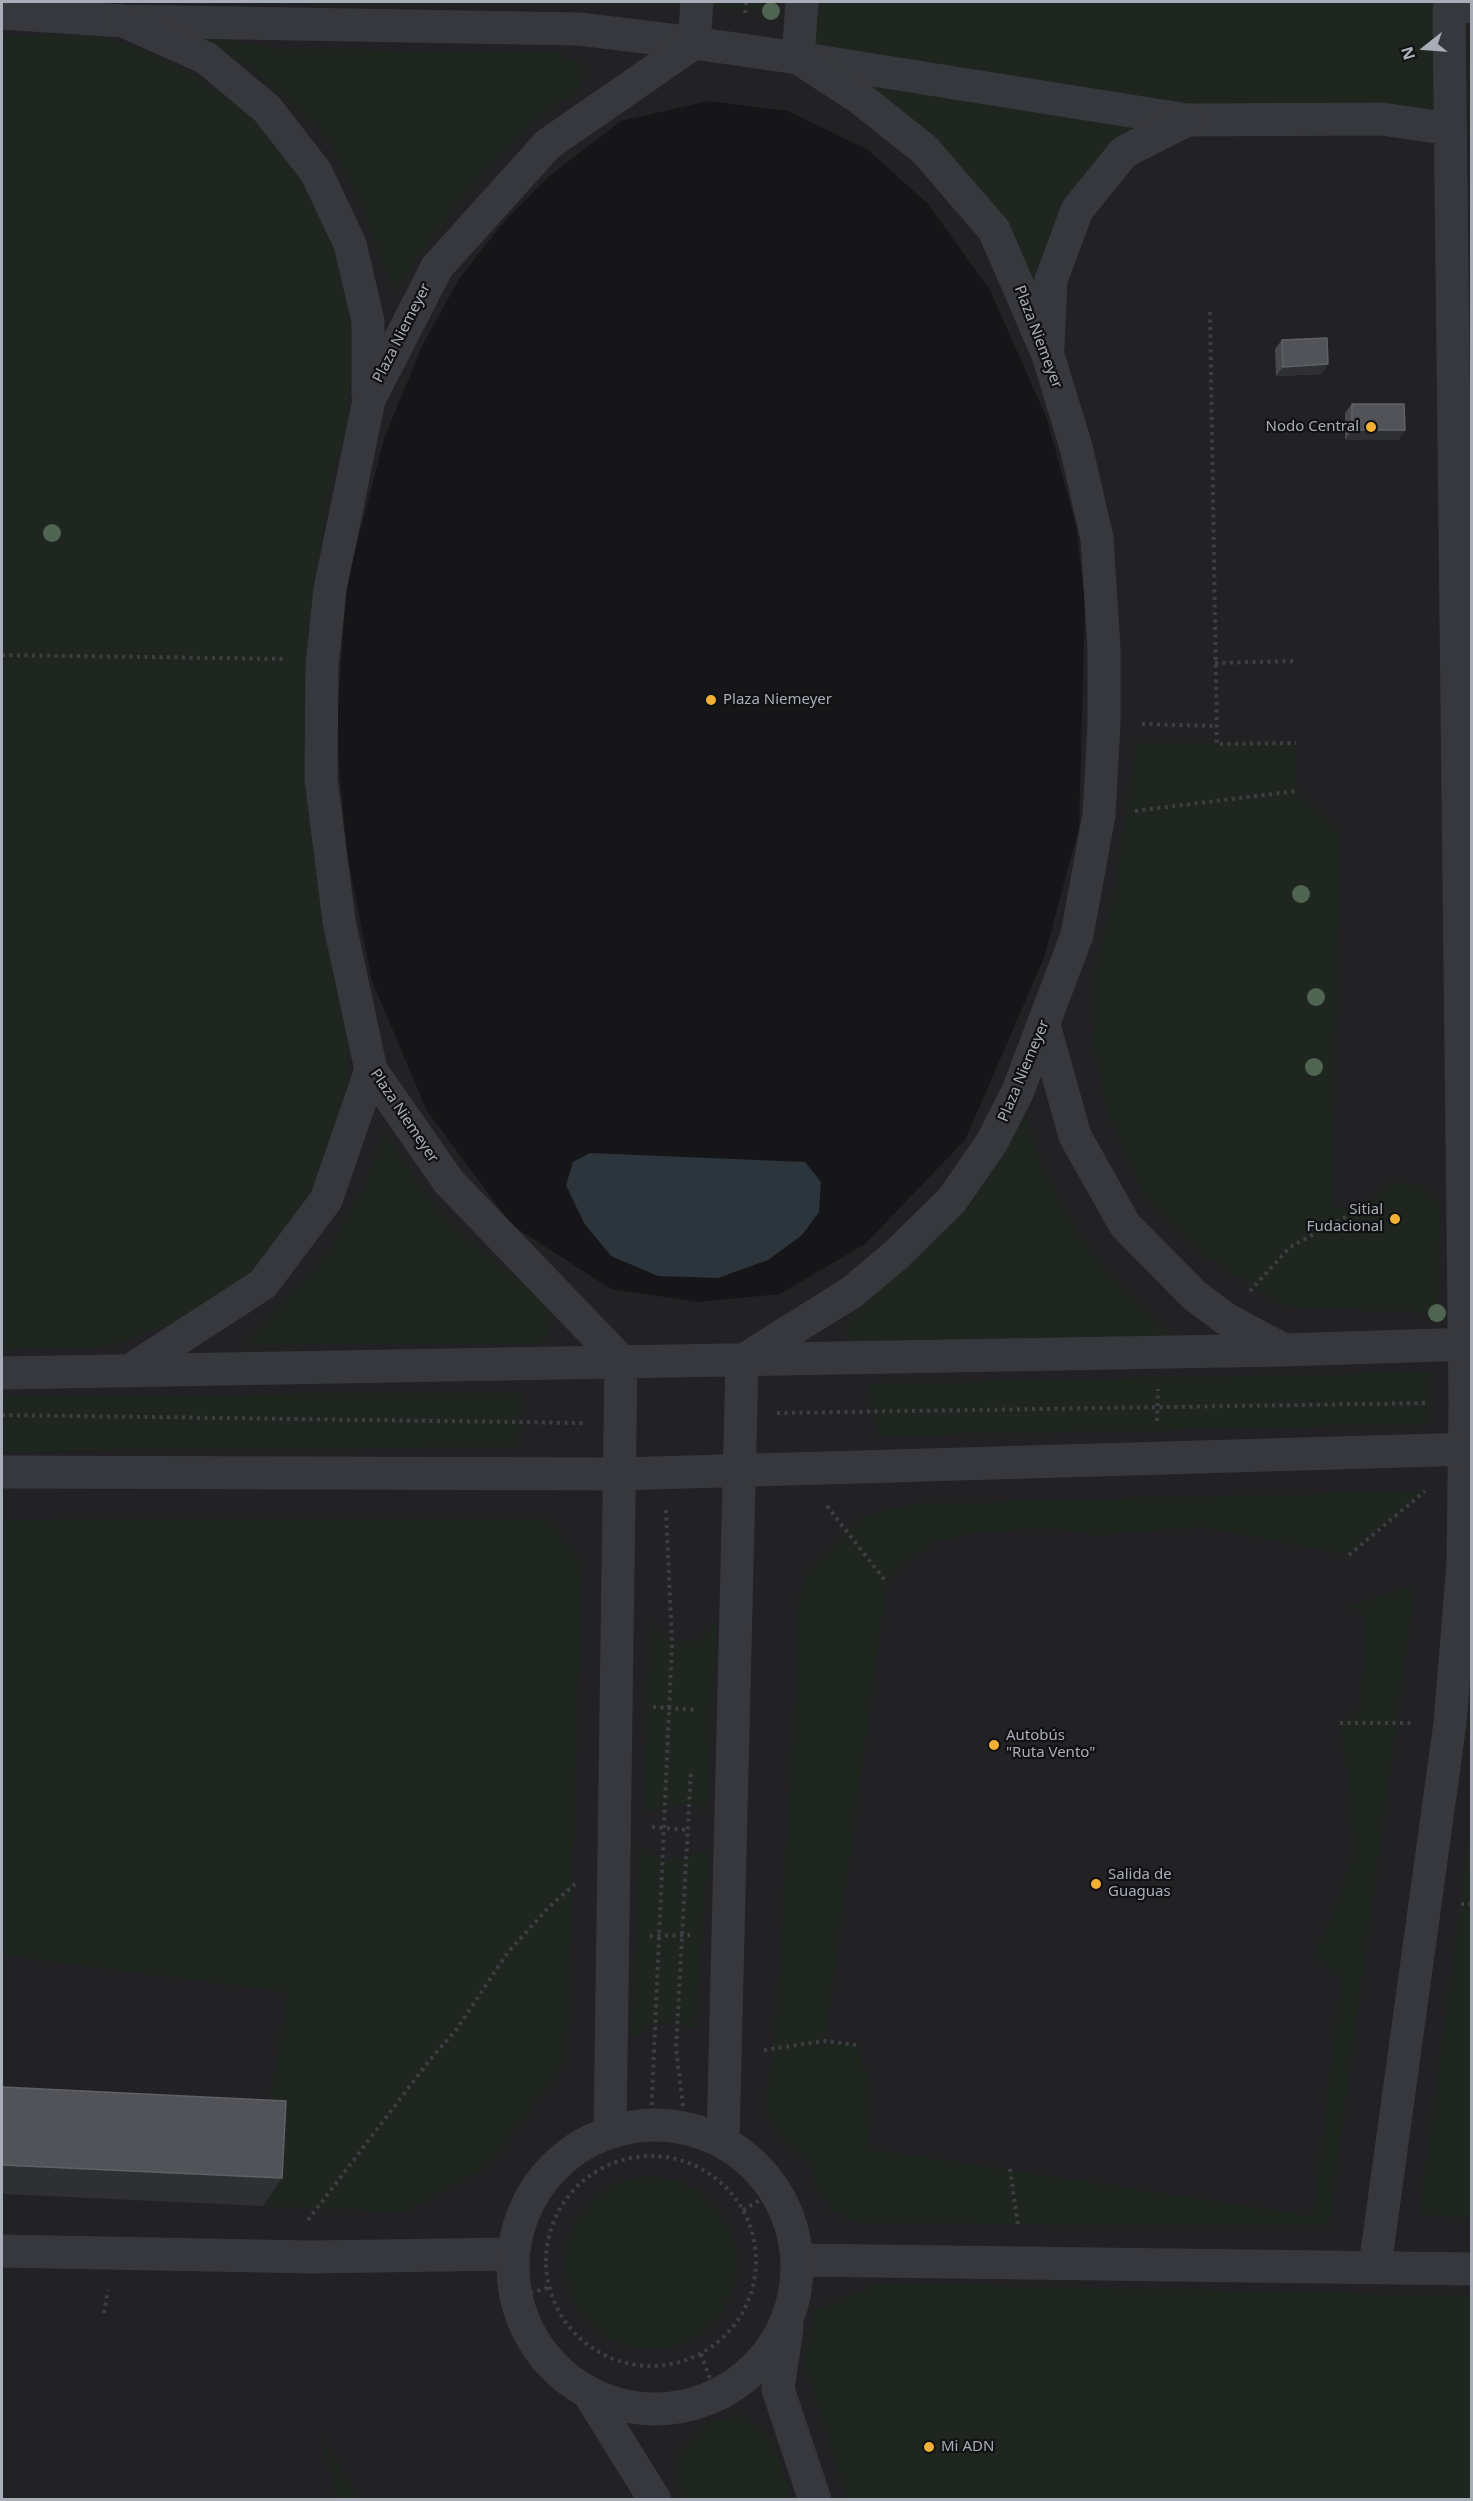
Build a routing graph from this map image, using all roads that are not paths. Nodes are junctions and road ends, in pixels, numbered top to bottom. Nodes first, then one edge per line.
1 (696, 2) edge
2 (802, 2) edge
3 (1472, 6) edge
4 (2, 13) edge
5 (123, 21) junction
6 (694, 43) junction
7 (798, 58) junction
8 (1187, 120) junction
9 (1450, 129) junction
10 (1048, 355) junction
11 (369, 400) junction
12 (1465, 804) edge
13 (1044, 1025) junction
14 (371, 1070) junction
15 (1468, 1344) edge
16 (1283, 1350) junction
17 (742, 1360) junction
18 (621, 1361) junction
19 (129, 1371) junction
20 (2, 1374) edge
21 (1459, 1450) edge
22 (739, 1470) junction
23 (2, 1472) edge
24 (619, 1474) junction
25 (610, 2131) junction
26 (723, 2140) junction
27 (2, 2251) edge
28 (509, 2254) junction
29 (800, 2260) junction
30 (1375, 2266) junction
31 (1472, 2269) edge
32 (787, 2328) junction
33 (591, 2397) junction
34 (655, 2499) edge
35 (815, 2499) edge

1 - 6 street
2 - 7 street
3 - 9 street
4 - 5 street
5 - 6 street
5 - 11 street
6 - 7 street
6 - 11 street, Plaza Niemeyer
7 - 8 street
7 - 10 street, Plaza Niemeyer
8 - 9 street
8 - 10 street
9 - 12 street
10 - 13 street, Plaza Niemeyer
11 - 14 street, Plaza Niemeyer
12 - 15 street
13 - 16 street
13 - 17 street, Plaza Niemeyer
14 - 18 street, Plaza Niemeyer
14 - 19 street
15 - 16 street
15 - 21 street
16 - 17 street
17 - 18 street
17 - 22 street
18 - 19 street
18 - 24 street
19 - 20 street
21 - 22 street
21 - 30 street
22 - 24 street
22 - 26 street
23 - 24 street
24 - 25 street
25 - 26 street
25 - 28 street
26 - 29 street
27 - 28 street
28 - 33 street
29 - 30 street
29 - 32 street
30 - 31 street
32 - 33 street
32 - 35 street
33 - 34 street

